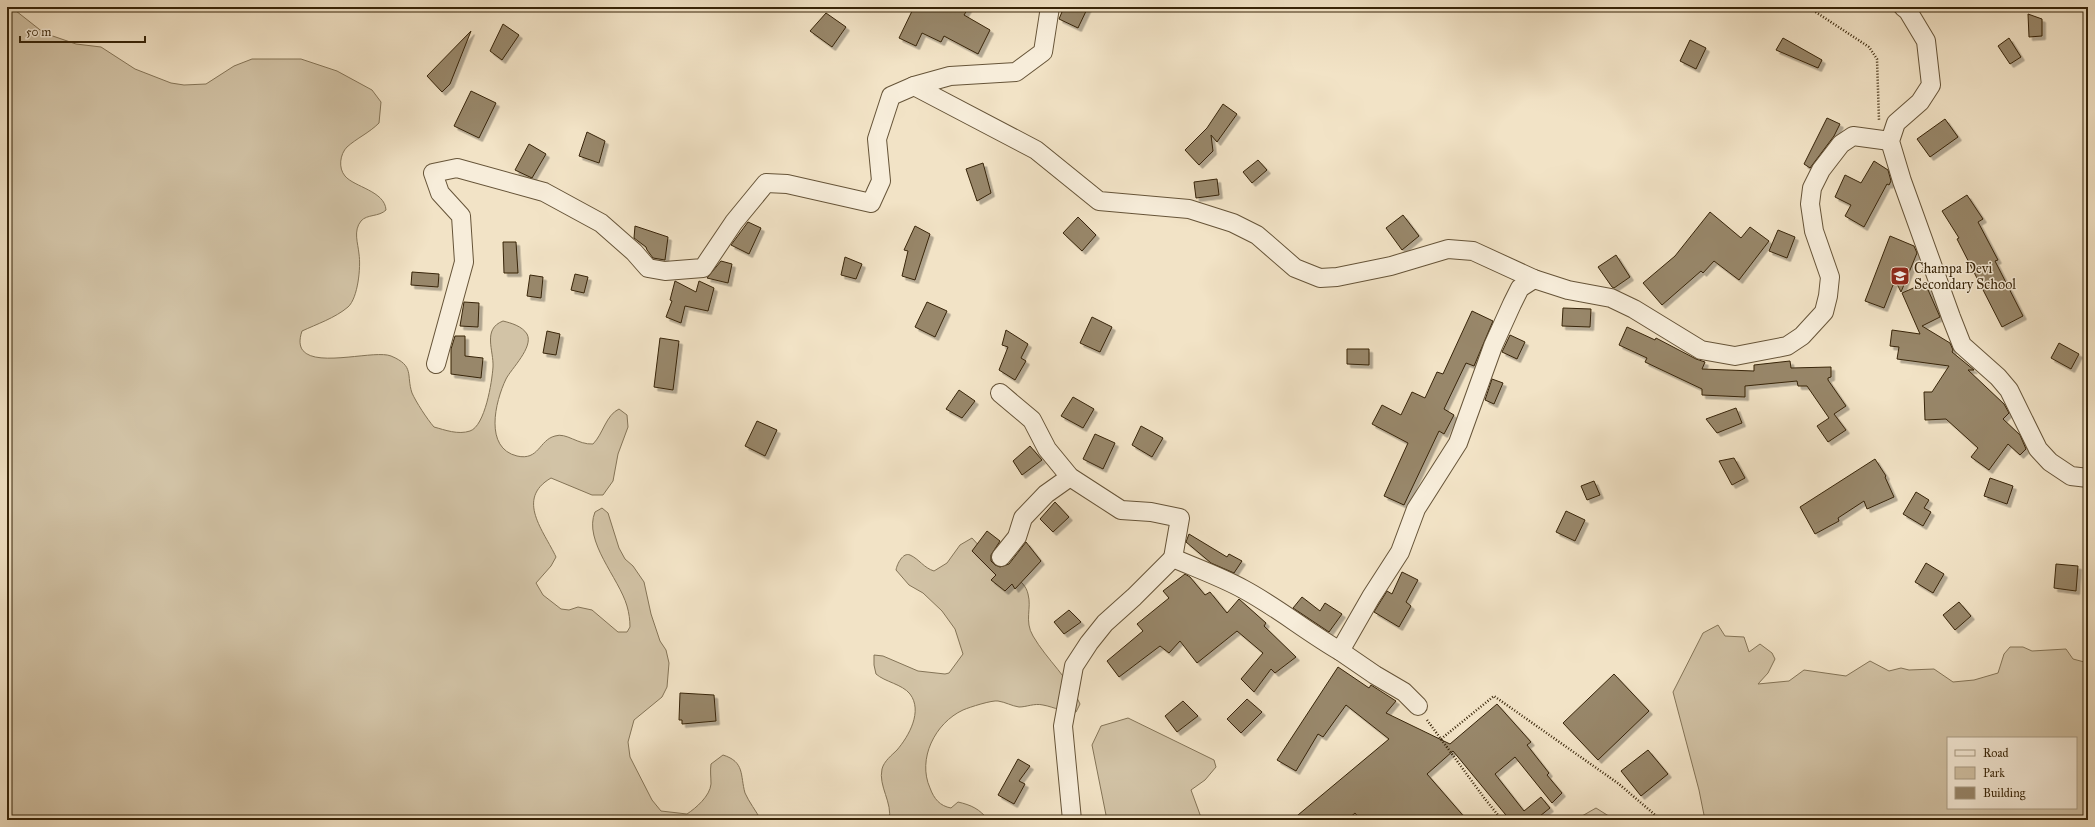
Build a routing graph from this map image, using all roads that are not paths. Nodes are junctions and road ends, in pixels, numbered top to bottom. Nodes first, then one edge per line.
1 (1050, 7) edge
2 (1903, 7) edge
3 (914, 86) junction
4 (1890, 141) junction
5 (1534, 279) junction
6 (436, 364) dead end
7 (1000, 394) dead end
8 (1070, 477) junction
9 (2088, 478) edge
10 (1001, 557) dead end
11 (1173, 558) junction
12 (1340, 651) junction
13 (1418, 706) road end
14 (1072, 820) edge

1 - 3 street
2 - 4 street
3 - 5 street
3 - 6 street
4 - 5 street
4 - 9 street
5 - 12 street
7 - 8 street
8 - 10 street
8 - 11 street
11 - 12 street
11 - 14 street
12 - 13 street

